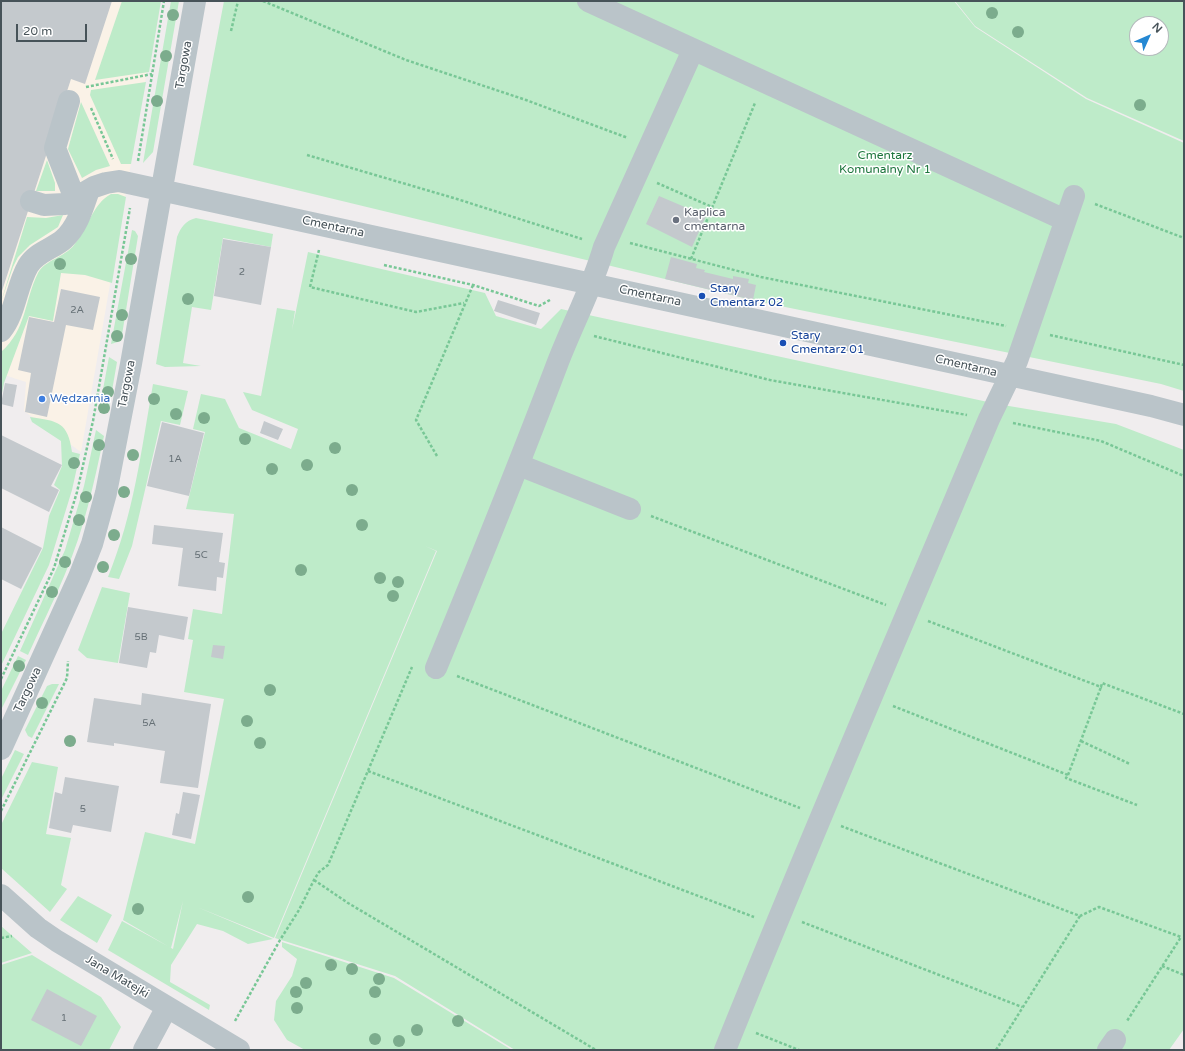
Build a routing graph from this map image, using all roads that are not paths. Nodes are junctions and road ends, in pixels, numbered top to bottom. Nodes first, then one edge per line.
1 (195, 1) edge
2 (588, 1) edge
3 (693, 50) junction
4 (80, 97) road end
5 (162, 190) junction
6 (82, 195) junction
7 (1074, 196) road end
8 (31, 201) dead end
9 (1065, 220) junction
10 (591, 284) junction
11 (1, 331) edge
12 (1011, 376) junction
13 (1184, 415) edge
14 (519, 465) junction
15 (630, 509) dead end
16 (436, 668) road end
17 (1, 749) edge
18 (1, 895) edge
19 (167, 1007) junction
20 (144, 1050) edge
21 (239, 1050) edge
22 (725, 1050) edge

1 - 5 street, Targowa
2 - 3 street
3 - 9 street
3 - 10 street
4 - 6 street
5 - 6 street, Cmentarna
5 - 10 street, Cmentarna
5 - 17 street, Targowa
6 - 8 street, Cmentarna
6 - 11 street
7 - 9 street
9 - 12 street
10 - 12 street, Cmentarna
10 - 14 street
12 - 13 street, Cmentarna
12 - 22 street
14 - 15 street
14 - 16 street
18 - 19 street, Jana Matejki
19 - 20 street
19 - 21 street, Jana Matejki

